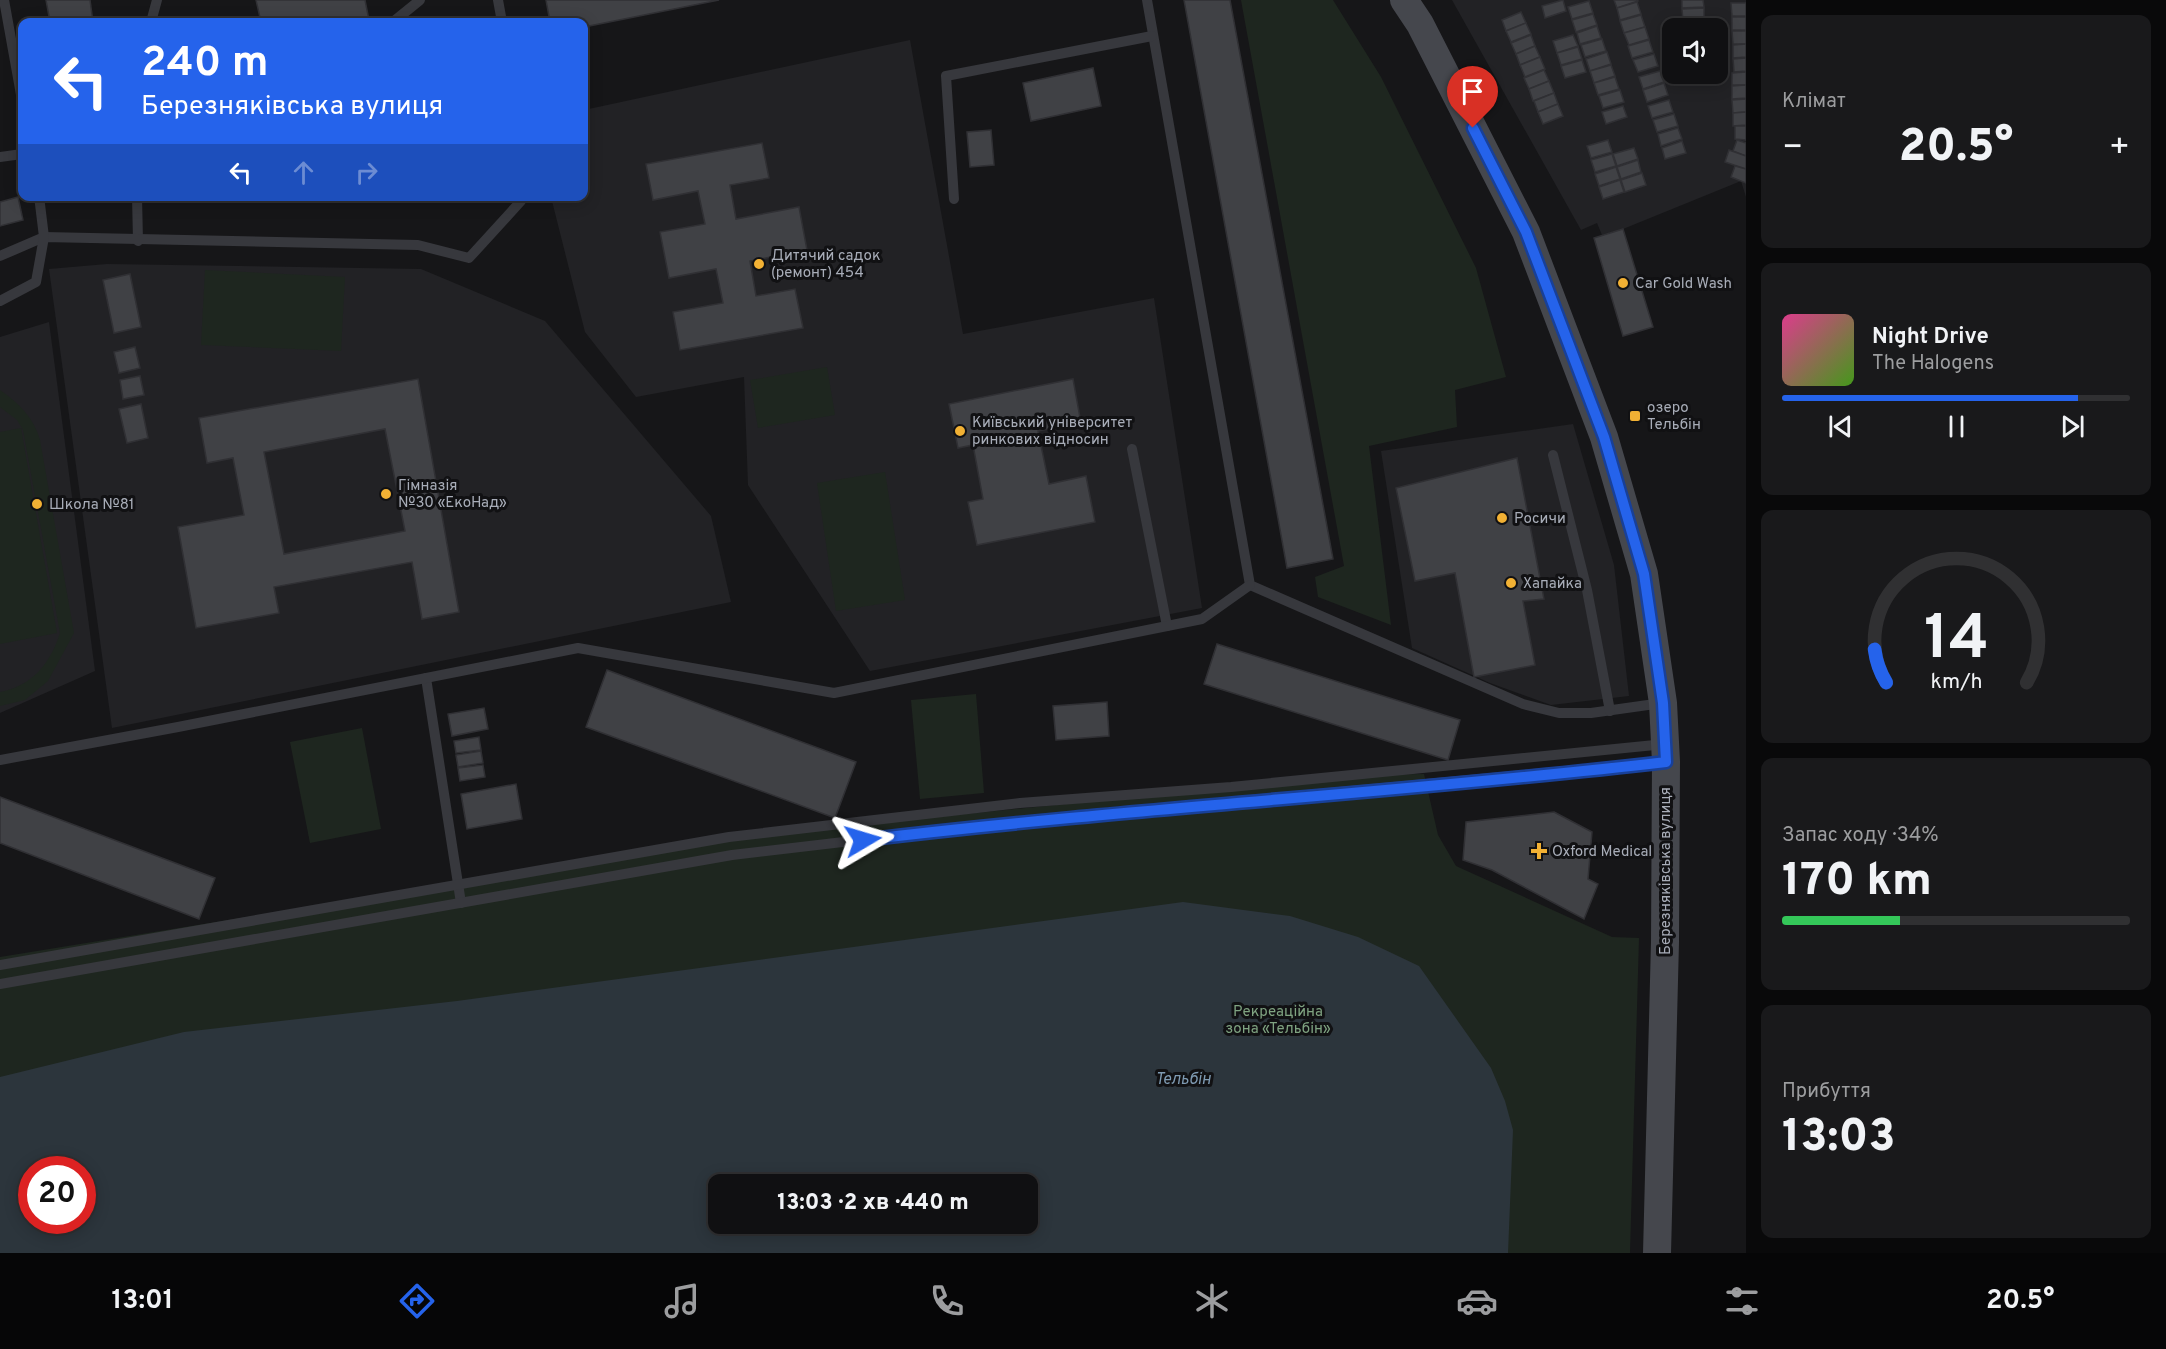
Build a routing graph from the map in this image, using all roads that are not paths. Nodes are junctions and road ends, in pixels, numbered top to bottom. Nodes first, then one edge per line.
1 (4, 0) edge
2 (157, 0) edge
3 (420, 0) edge
4 (498, 0) edge
5 (1147, 0) edge
6 (1404, 0) edge
7 (152, 18) edge
8 (398, 18) edge
9 (501, 18) edge
10 (1152, 36) junction
11 (18, 78) edge
12 (18, 155) edge
13 (0, 157) edge
14 (954, 198) dead end
15 (40, 201) edge
16 (137, 201) edge
17 (521, 201) edge
18 (44, 237) junction
19 (138, 241) junction
20 (0, 256) edge
21 (0, 301) edge
22 (1132, 449) dead end
23 (1552, 455) dead end
24 (1250, 585) junction
25 (1167, 626) junction
26 (426, 678) junction
27 (1663, 703) junction
28 (1610, 711) junction
29 (1665, 753) junction
30 (0, 760) edge
31 (458, 885) junction
32 (461, 903) junction
33 (0, 965) edge
34 (0, 984) edge
35 (1657, 1253) edge

1 - 11 lane
2 - 7 lane
3 - 8 lane
4 - 9 lane
5 - 10 lane
6 - 27 street, Березняківська вулиця
10 - 14 lane
10 - 24 lane
12 - 13 lane
15 - 18 lane
16 - 19 lane
17 - 19 lane
18 - 19 lane
18 - 20 lane
18 - 21 lane
22 - 25 lane
23 - 28 lane
24 - 25 lane
24 - 28 lane
25 - 26 lane
26 - 30 lane
26 - 31 lane
27 - 28 lane
27 - 29 street, Березняківська вулиця
29 - 31 lane
29 - 32 lane
29 - 35 street, Березняківська вулиця
31 - 32 lane
31 - 33 lane
32 - 34 lane

